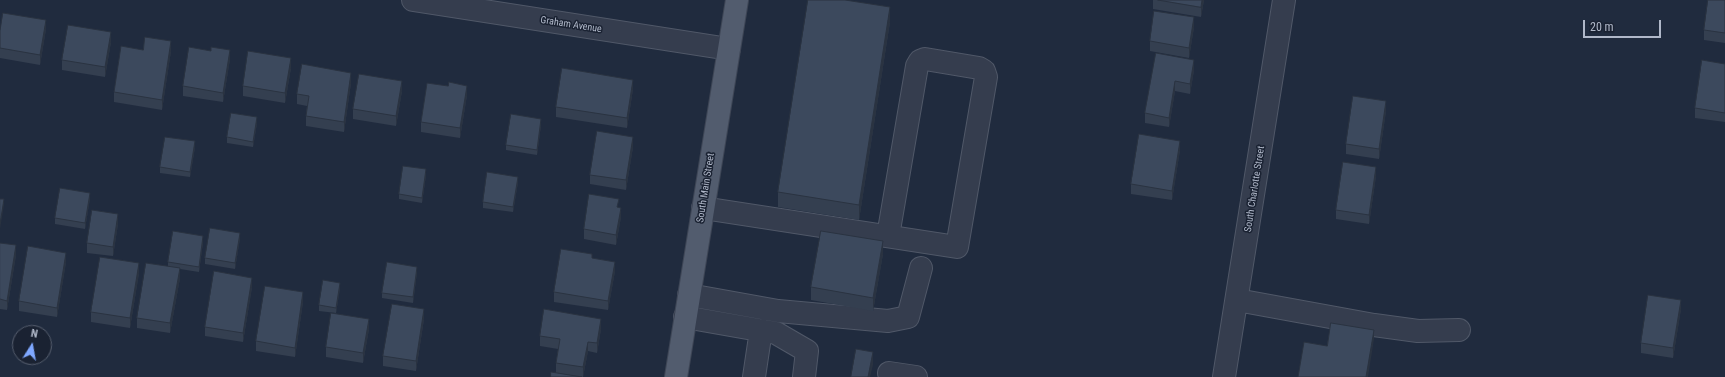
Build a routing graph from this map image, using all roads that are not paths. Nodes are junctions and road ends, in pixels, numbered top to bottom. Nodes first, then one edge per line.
1 (413, 0) edge
2 (736, 0) edge
3 (1284, 0) edge
4 (729, 49) junction
5 (703, 208) junction
6 (888, 236) junction
7 (921, 268) dead end
8 (689, 295) junction
9 (1237, 300) junction
10 (685, 317) junction
11 (760, 330) junction
12 (1459, 330) dead end
13 (889, 373) dead end
14 (676, 377) edge
15 (754, 377) edge
16 (804, 377) edge
17 (916, 377) edge
18 (1224, 377) edge

1 - 4 street, Graham Avenue
2 - 4 main road, South Main Street
3 - 9 street, South Charlotte Street
4 - 5 main road, South Main Street
5 - 6 street
5 - 8 main road, South Main Street
6 - 6 street
7 - 8 street
8 - 10 main road, South Main Street
9 - 12 street
9 - 18 street, South Charlotte Street
10 - 11 street
10 - 14 main road, South Main Street
11 - 15 street
11 - 16 street
13 - 17 street

